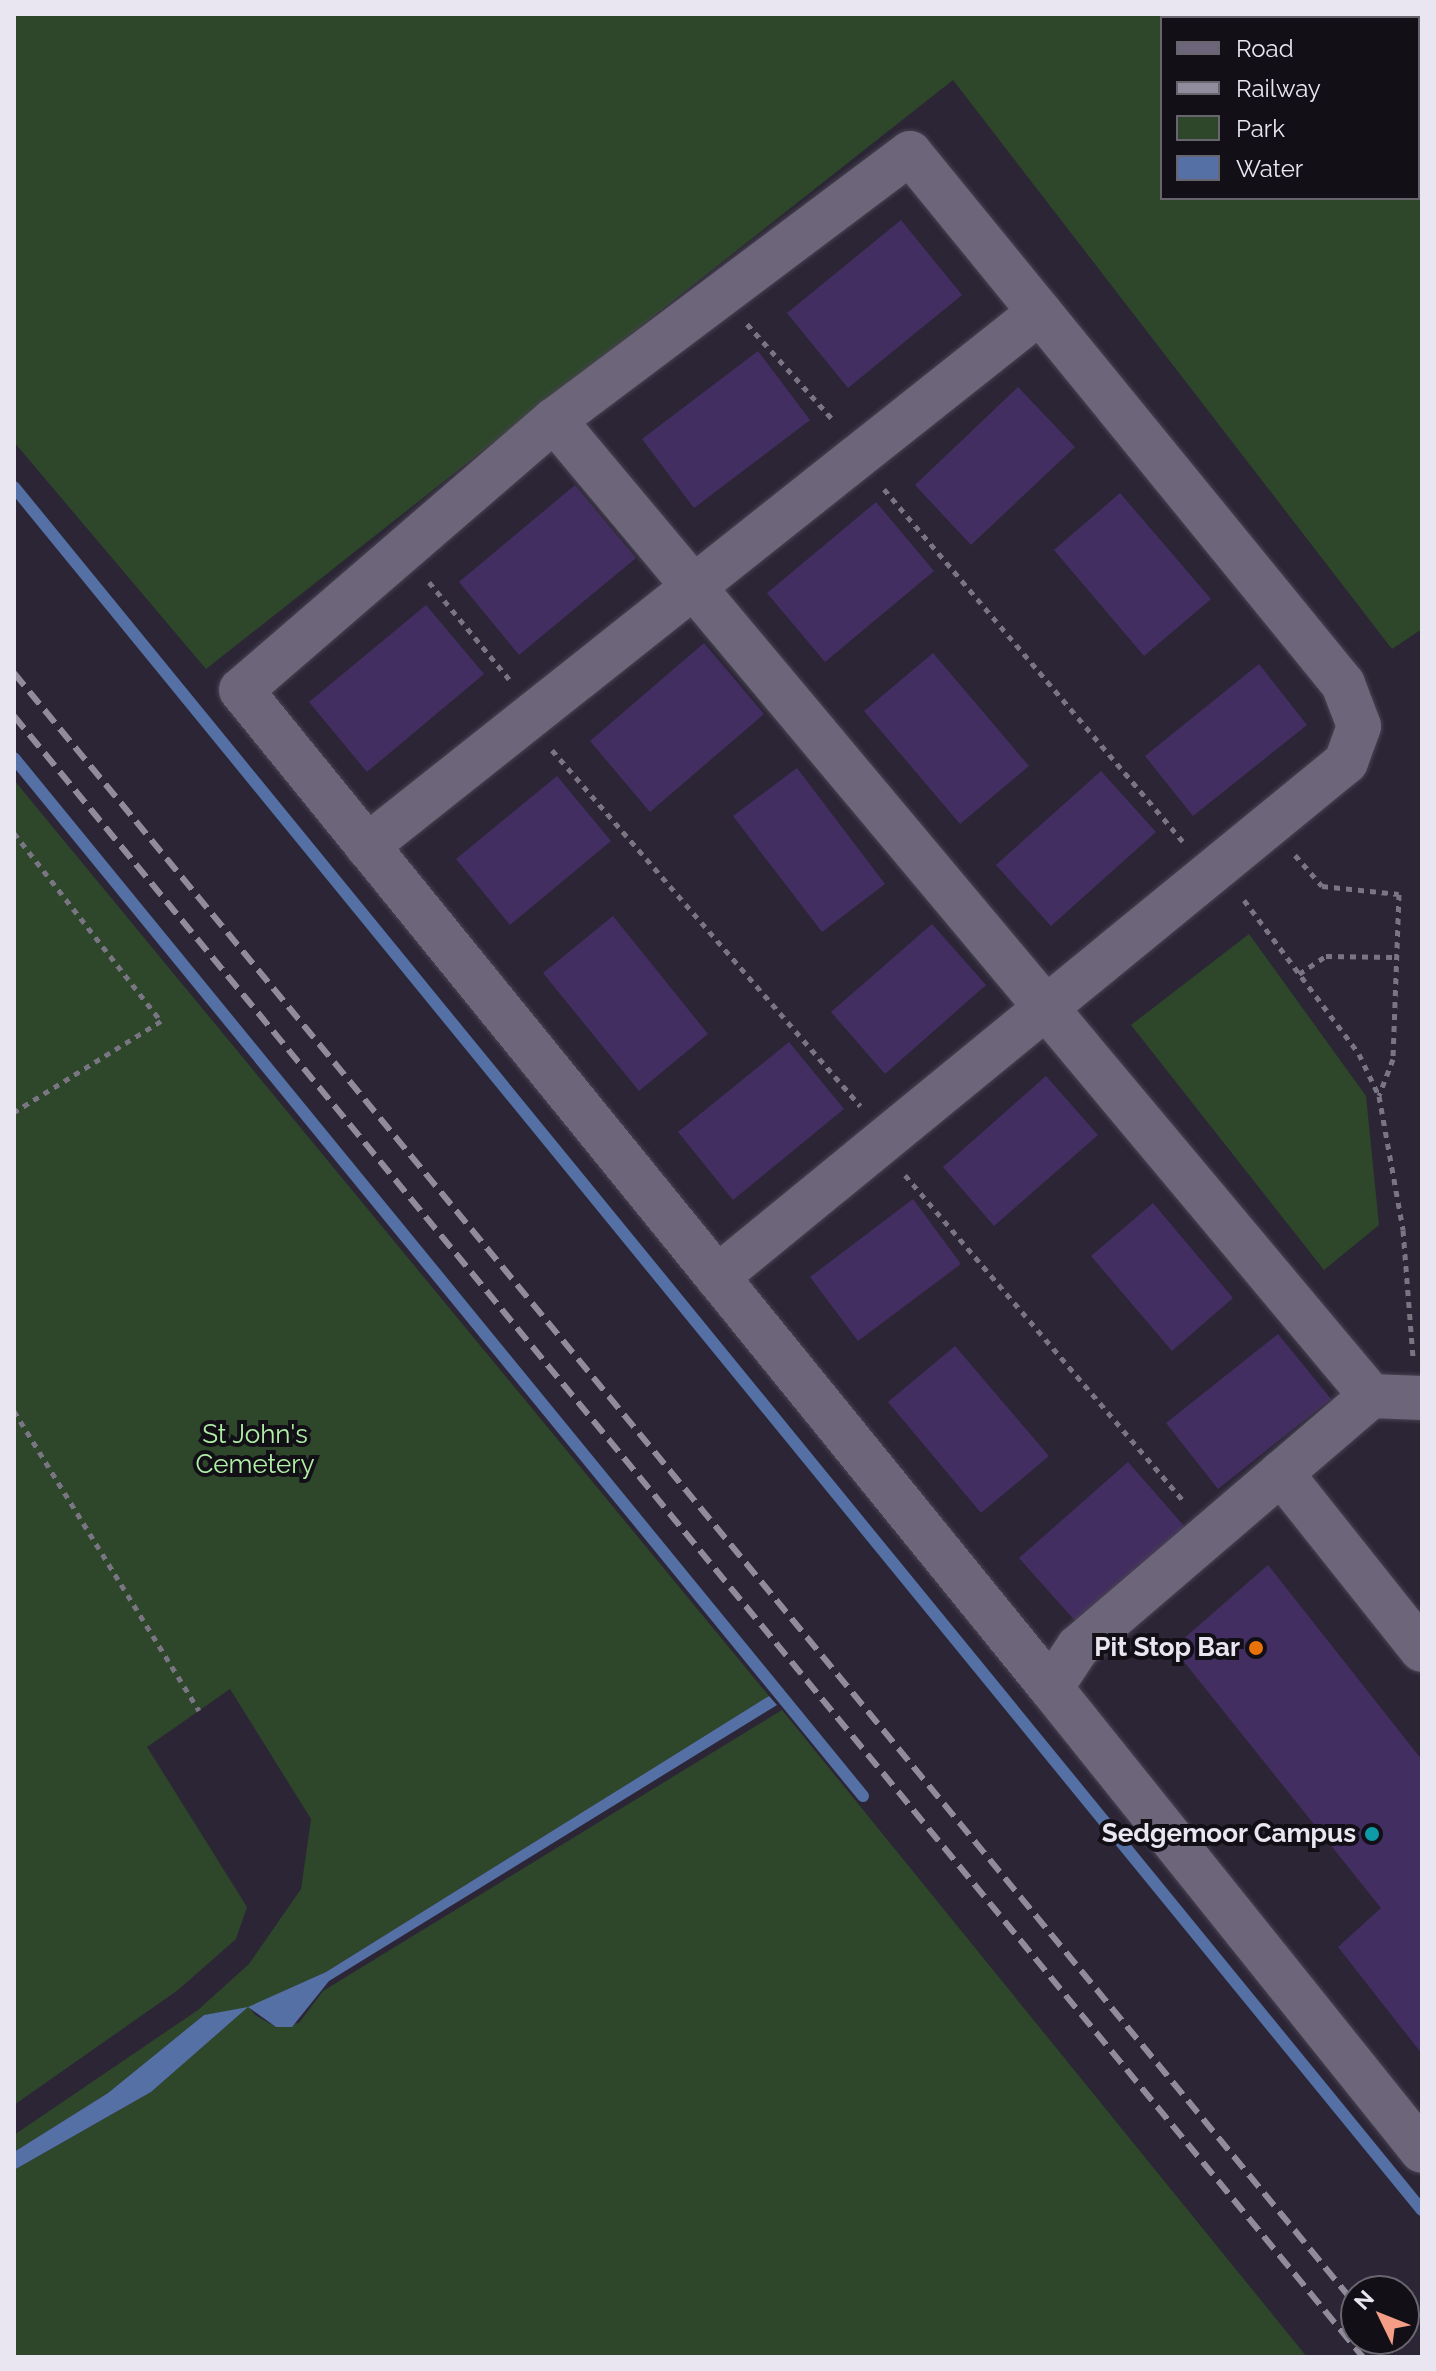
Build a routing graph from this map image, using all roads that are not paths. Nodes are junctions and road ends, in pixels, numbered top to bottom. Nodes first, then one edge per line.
1 (1040, 312) junction
2 (554, 420) junction
3 (691, 585) junction
4 (367, 846) junction
5 (1042, 1007) junction
6 (717, 1277) junction
7 (1371, 1396) junction
8 (1419, 1398) edge
9 (1281, 1473) junction
10 (1422, 1650) edge
11 (1051, 1688) junction
12 (1422, 2151) edge

1 - 2 lane
1 - 3 lane
1 - 5 lane
2 - 3 lane
2 - 4 lane
3 - 4 lane
3 - 5 lane
4 - 6 lane
5 - 6 lane
5 - 7 lane
6 - 11 lane
7 - 8 lane
7 - 9 lane
9 - 10 lane
9 - 11 lane
11 - 12 lane

